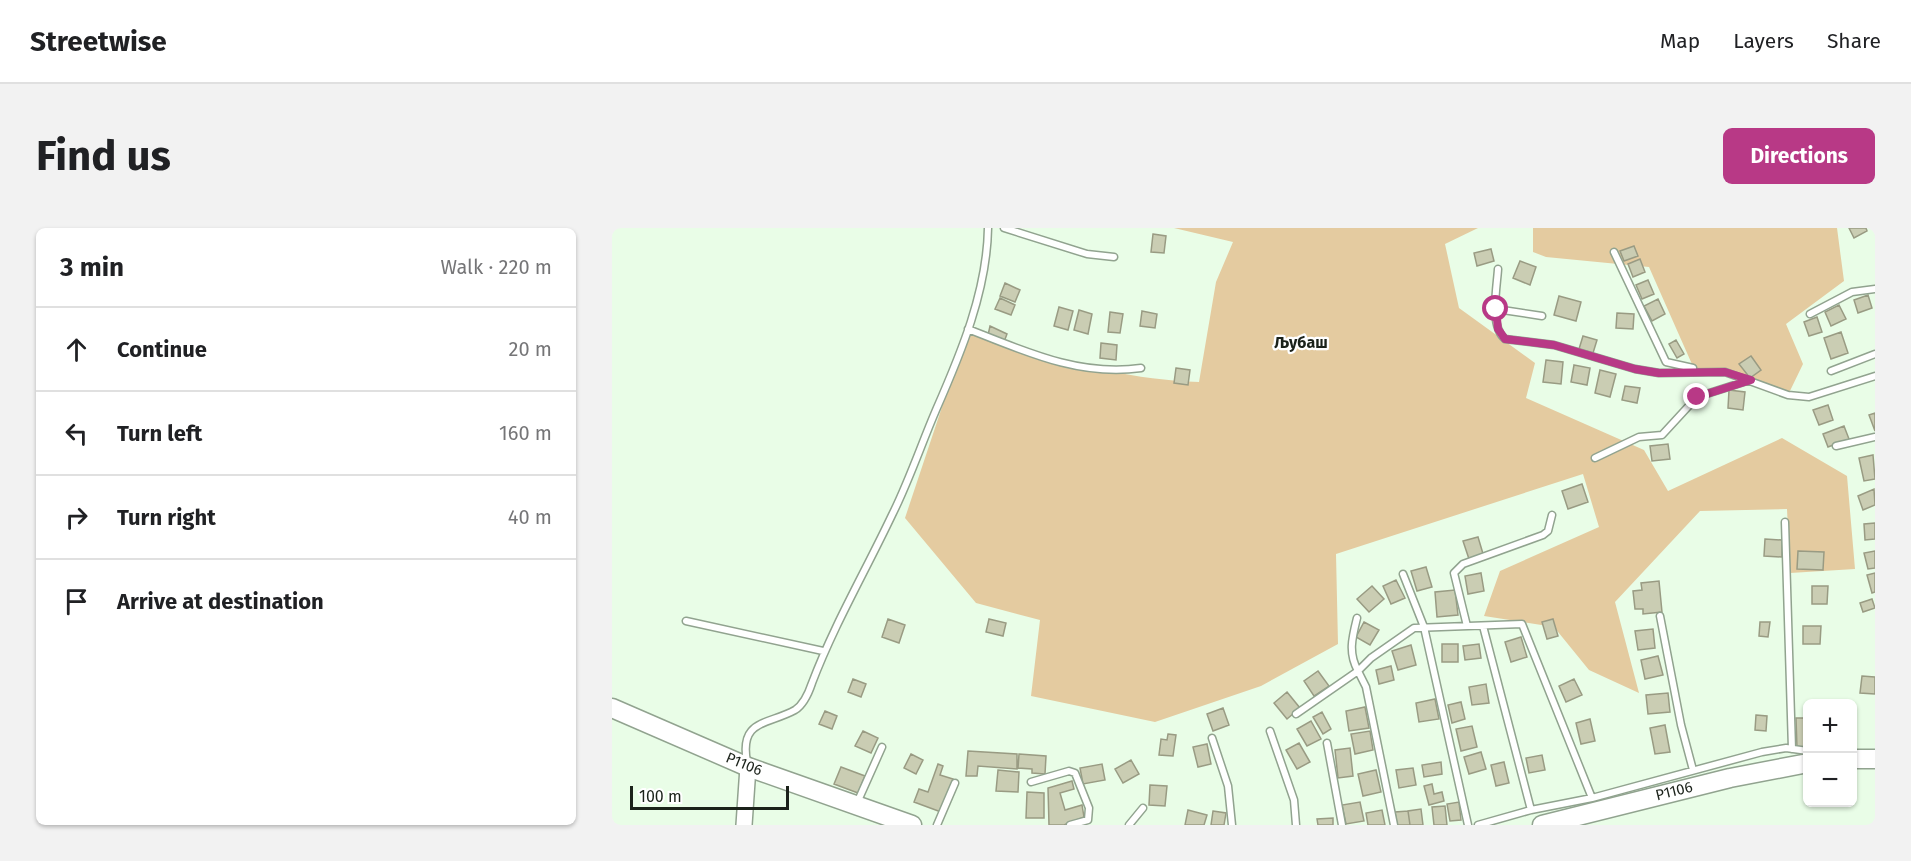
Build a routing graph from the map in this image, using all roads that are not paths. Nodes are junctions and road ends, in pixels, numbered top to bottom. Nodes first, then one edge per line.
1 (988, 228) edge
2 (1004, 228) edge
3 (1614, 252) dead end
4 (1114, 257) dead end
5 (1498, 269) dead end
6 (1875, 289) edge
7 (1496, 309) junction
8 (1810, 314) dead end
9 (1542, 316) dead end
10 (968, 329) junction
11 (1875, 354) edge
12 (1141, 368) dead end
13 (1712, 371) junction
14 (1831, 371) dead end
15 (1875, 376) edge
16 (1751, 380) junction
17 (1875, 437) edge
18 (1836, 446) dead end
19 (1595, 458) dead end
20 (1552, 514) dead end
21 (1785, 522) dead end
22 (1403, 574) dead end
23 (1660, 616) dead end
24 (1357, 618) dead end
25 (686, 621) dead end
26 (1467, 626) junction
27 (1483, 626) junction
28 (1424, 627) junction
29 (823, 651) junction
30 (1358, 671) junction
31 (612, 708) edge
32 (1296, 714) dead end
33 (1270, 731) dead end
34 (1212, 738) dead end
35 (1327, 742) dead end
36 (882, 747) dead end
37 (1792, 749) junction
38 (1803, 750) edge
39 (1857, 759) edge
40 (1875, 759) edge
41 (1803, 764) edge
42 (748, 766) junction
43 (1693, 770) junction
44 (1031, 782) dead end
45 (955, 783) dead end
46 (1592, 798) junction
47 (855, 806) junction
48 (1143, 808) dead end
49 (1531, 810) junction
50 (744, 825) edge
51 (912, 825) edge
52 (937, 825) edge
53 (1070, 825) edge
54 (1129, 825) edge
55 (1232, 825) edge
56 (1296, 825) edge
57 (1342, 825) edge
58 (1394, 825) edge
59 (1468, 825) edge
60 (1478, 825) edge
61 (1542, 825) edge

1 - 10 lane
2 - 4 lane
3 - 13 lane
5 - 7 lane
6 - 8 lane
7 - 9 lane
7 - 13 lane
10 - 12 lane
10 - 29 lane
11 - 14 lane
13 - 16 lane
15 - 16 lane
16 - 19 lane
17 - 18 lane
20 - 26 lane
21 - 37 lane
22 - 28 lane
23 - 43 lane
24 - 30 lane
25 - 29 lane
26 - 27 lane
26 - 28 lane
27 - 46 lane
27 - 49 lane
28 - 30 lane
28 - 59 lane
29 - 42 lane
30 - 32 lane
30 - 58 lane
31 - 42 main road, P1106
33 - 56 lane
34 - 55 lane
35 - 57 lane
36 - 47 lane
37 - 38 lane
37 - 43 lane
39 - 40 main road
41 - 61 main road, P1106
42 - 47 main road, P1106
42 - 50 street
43 - 46 lane
44 - 53 lane
45 - 52 lane
46 - 49 lane
47 - 51 main road, P1106
48 - 54 lane
49 - 60 lane

